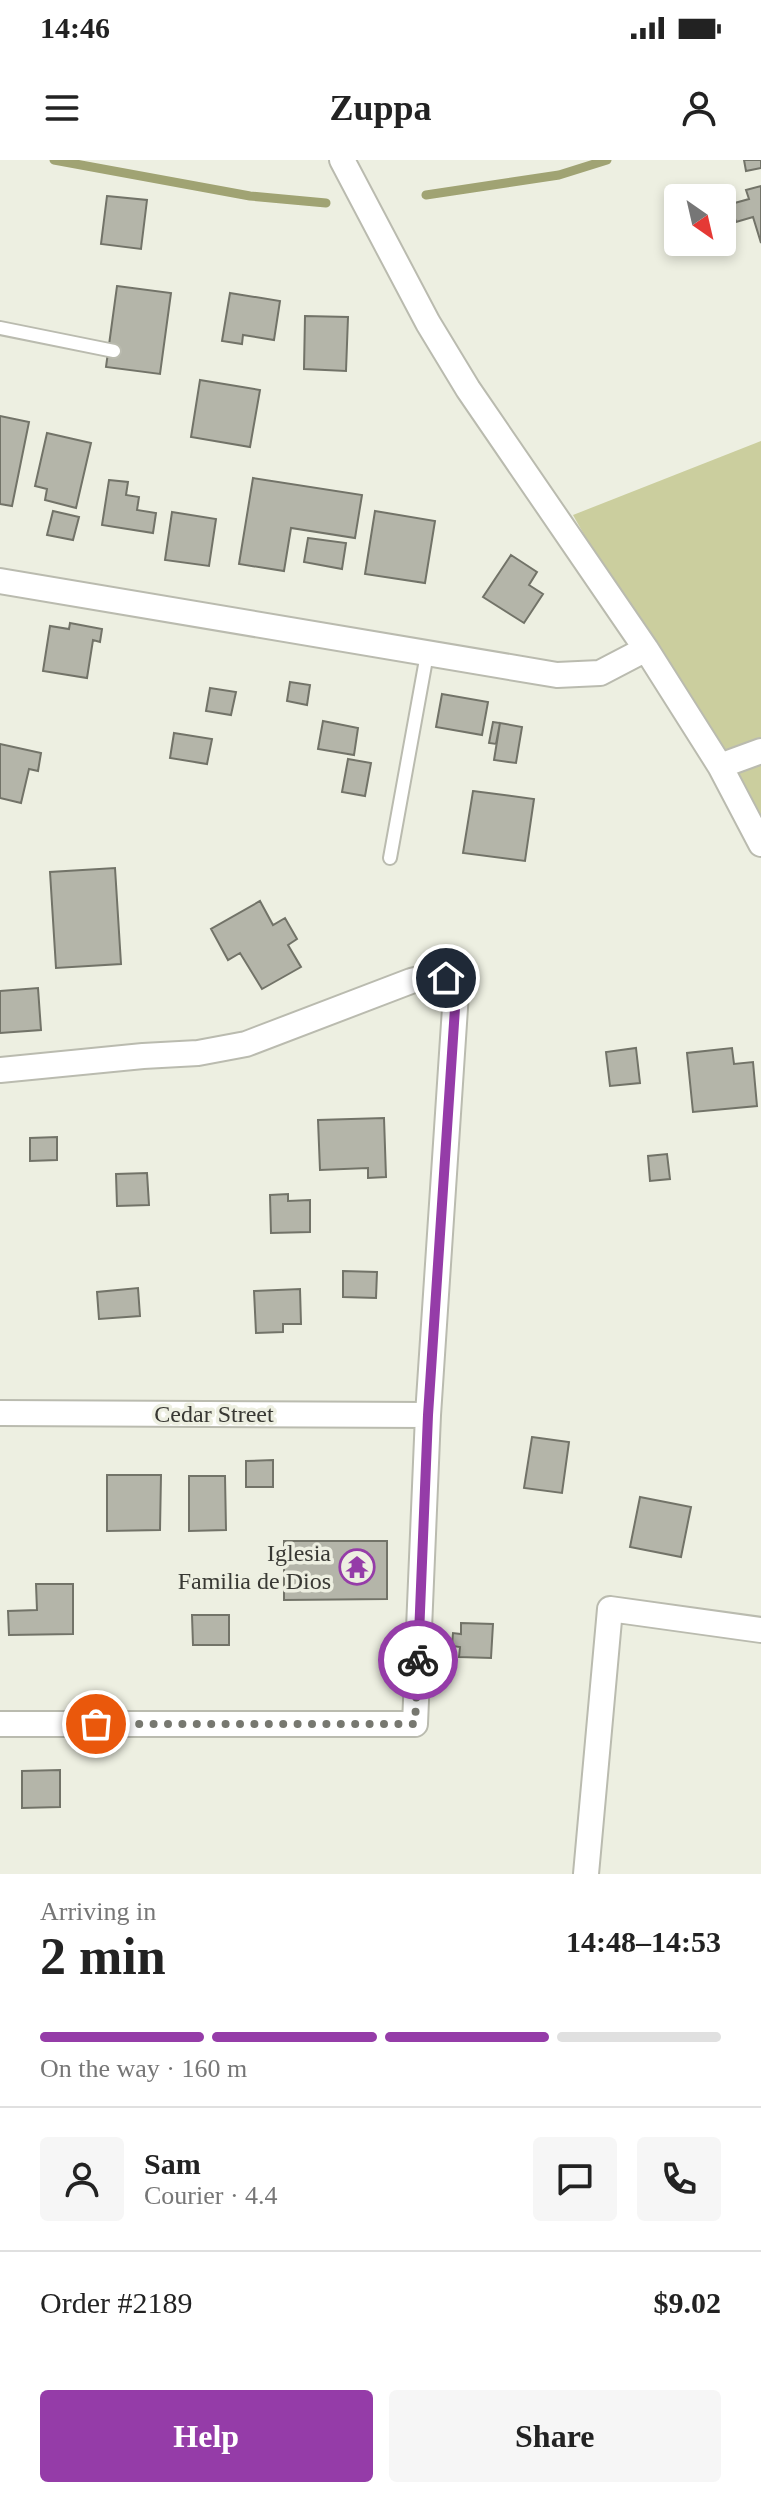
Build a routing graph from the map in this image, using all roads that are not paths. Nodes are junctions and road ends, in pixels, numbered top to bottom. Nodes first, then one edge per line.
1 (342, 160) edge
2 (0, 328) edge
3 (114, 351) dead end
4 (0, 581) edge
5 (646, 649) junction
6 (427, 654) junction
7 (761, 751) edge
8 (720, 766) junction
9 (761, 844) edge
10 (390, 858) dead end
11 (0, 1070) edge
12 (0, 1413) edge
13 (428, 1415) junction
14 (761, 1630) edge
15 (0, 1724) edge
16 (586, 1874) edge

1 - 5 street
2 - 3 lane
4 - 6 street
5 - 6 street
5 - 8 street
6 - 10 lane
7 - 8 street
8 - 9 street
11 - 13 street
12 - 13 street, Cedar Street
13 - 15 street
14 - 16 street

